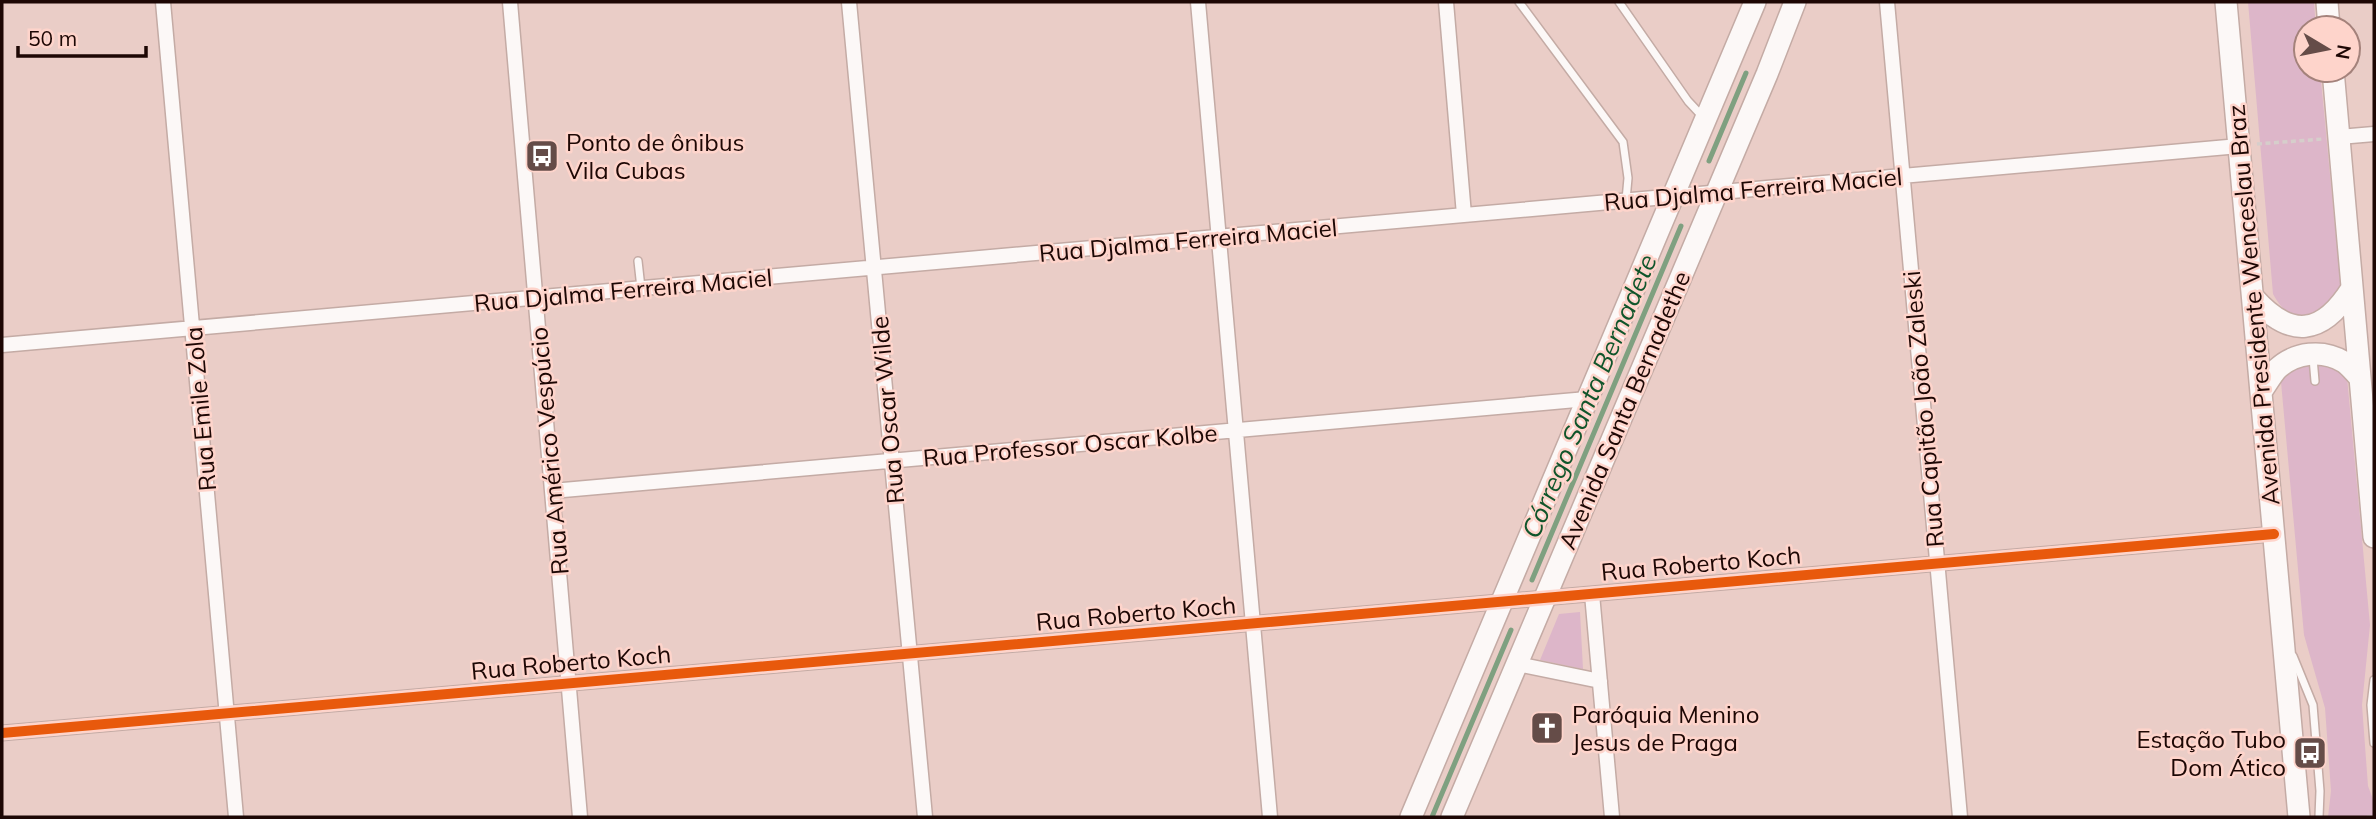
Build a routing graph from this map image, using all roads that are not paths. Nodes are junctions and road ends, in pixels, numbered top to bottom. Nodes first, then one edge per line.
1 (163, 2) edge
2 (510, 2) edge
3 (849, 2) edge
4 (1198, 2) edge
5 (1446, 2) edge
6 (1519, 2) edge
7 (1619, 2) edge
8 (1755, 2) edge
9 (1795, 2) edge
10 (1887, 2) edge
11 (2226, 2) edge
12 (2334, 84) edge
13 (1705, 120) junction
14 (2374, 134) edge
15 (2339, 137) junction
16 (2239, 146) junction
17 (1902, 176) junction
18 (1716, 193) junction
19 (1672, 197) junction
20 (1626, 201) junction
21 (1464, 215) junction
22 (1219, 237) junction
23 (638, 261) dead end
24 (874, 268) junction
25 (641, 288) junction
26 (2353, 288) junction
27 (2253, 297) junction
28 (535, 298) junction
29 (192, 328) junction
30 (2, 345) edge
31 (2313, 354) junction
32 (2360, 378) junction
33 (2315, 381) dead end
34 (2261, 392) junction
35 (1587, 399) junction
36 (1236, 430) junction
37 (892, 461) junction
38 (552, 491) junction
39 (2374, 529) edge
40 (2274, 534) junction
41 (1937, 564) junction
42 (1592, 594) junction
43 (1545, 598) junction
44 (1502, 602) junction
45 (1253, 624) junction
46 (2282, 629) junction
47 (910, 654) junction
48 (1517, 664) junction
49 (2374, 680) edge
50 (1600, 681) junction
51 (569, 684) junction
52 (227, 714) junction
53 (2, 733) edge
54 (2374, 743) edge
55 (236, 817) edge
56 (580, 817) edge
57 (925, 817) edge
58 (1270, 817) edge
59 (1411, 817) edge
60 (1452, 817) edge
61 (1612, 817) edge
62 (1959, 817) edge
63 (2299, 817) edge
64 (2319, 817) edge

1 - 29 street, Rua Emile Zola
2 - 28 street, Rua Américo Vespúcio
3 - 24 street, Rua Oscar Wilde
4 - 22 street
5 - 21 street
6 - 20 lane
7 - 13 lane
8 - 13 main road, Avenida Santa Bernadethe
9 - 18 main road, Avenida Santa Bernadethe
10 - 17 street, Rua Capitão João Zaleski
11 - 16 main road, Avenida Presidente Wenceslau Braz
12 - 15 main road
13 - 19 main road, Avenida Santa Bernadethe
14 - 15 street
15 - 26 main road
16 - 17 street, Rua Djalma Ferreira Maciel
16 - 27 main road, Avenida Presidente Wenceslau Braz
17 - 18 street, Rua Djalma Ferreira Maciel
17 - 41 street, Rua Capitão João Zaleski
18 - 19 street, Rua Djalma Ferreira Maciel
18 - 43 main road, Avenida Santa Bernadethe
19 - 20 street, Rua Djalma Ferreira Maciel
19 - 35 main road, Avenida Santa Bernadethe
20 - 21 street, Rua Djalma Ferreira Maciel
21 - 22 street, Rua Djalma Ferreira Maciel
22 - 24 street, Rua Djalma Ferreira Maciel
22 - 36 street
23 - 25 lane
24 - 25 street, Rua Djalma Ferreira Maciel
24 - 37 street, Rua Oscar Wilde
25 - 28 street, Rua Djalma Ferreira Maciel
26 - 27 main road
26 - 32 main road
27 - 34 main road, Avenida Presidente Wenceslau Braz
28 - 29 street, Rua Djalma Ferreira Maciel
28 - 38 street, Rua Américo Vespúcio
29 - 30 street, Rua Djalma Ferreira Maciel
29 - 52 street, Rua Emile Zola
31 - 32 main road
31 - 33 lane
31 - 34 main road
32 - 39 main road
34 - 40 main road, Avenida Presidente Wenceslau Braz
35 - 36 street, Rua Professor Oscar Kolbe
35 - 44 main road, Avenida Santa Bernadethe
36 - 37 street, Rua Professor Oscar Kolbe
36 - 45 street
37 - 38 street, Rua Professor Oscar Kolbe
37 - 47 street, Rua Oscar Wilde
38 - 51 street, Rua Américo Vespúcio
40 - 41 street, Rua Roberto Koch
40 - 46 main road, Avenida Presidente Wenceslau Braz
41 - 42 street, Rua Roberto Koch
41 - 62 street, Rua Capitão João Zaleski
42 - 43 street, Rua Roberto Koch
42 - 50 street
43 - 44 street, Rua Roberto Koch
43 - 48 main road, Avenida Santa Bernadethe
44 - 45 street, Rua Roberto Koch
44 - 59 main road, Avenida Santa Bernadethe
45 - 47 street, Rua Roberto Koch
45 - 58 street
46 - 63 main road, Avenida Presidente Wenceslau Braz
46 - 64 lane
47 - 51 street, Rua Roberto Koch
47 - 57 street, Rua Oscar Wilde
48 - 50 street
48 - 60 main road, Avenida Santa Bernadethe
49 - 54 lane
50 - 61 street
51 - 52 street, Rua Roberto Koch
51 - 56 street, Rua Américo Vespúcio
52 - 53 street, Rua Roberto Koch
52 - 55 street, Rua Emile Zola

